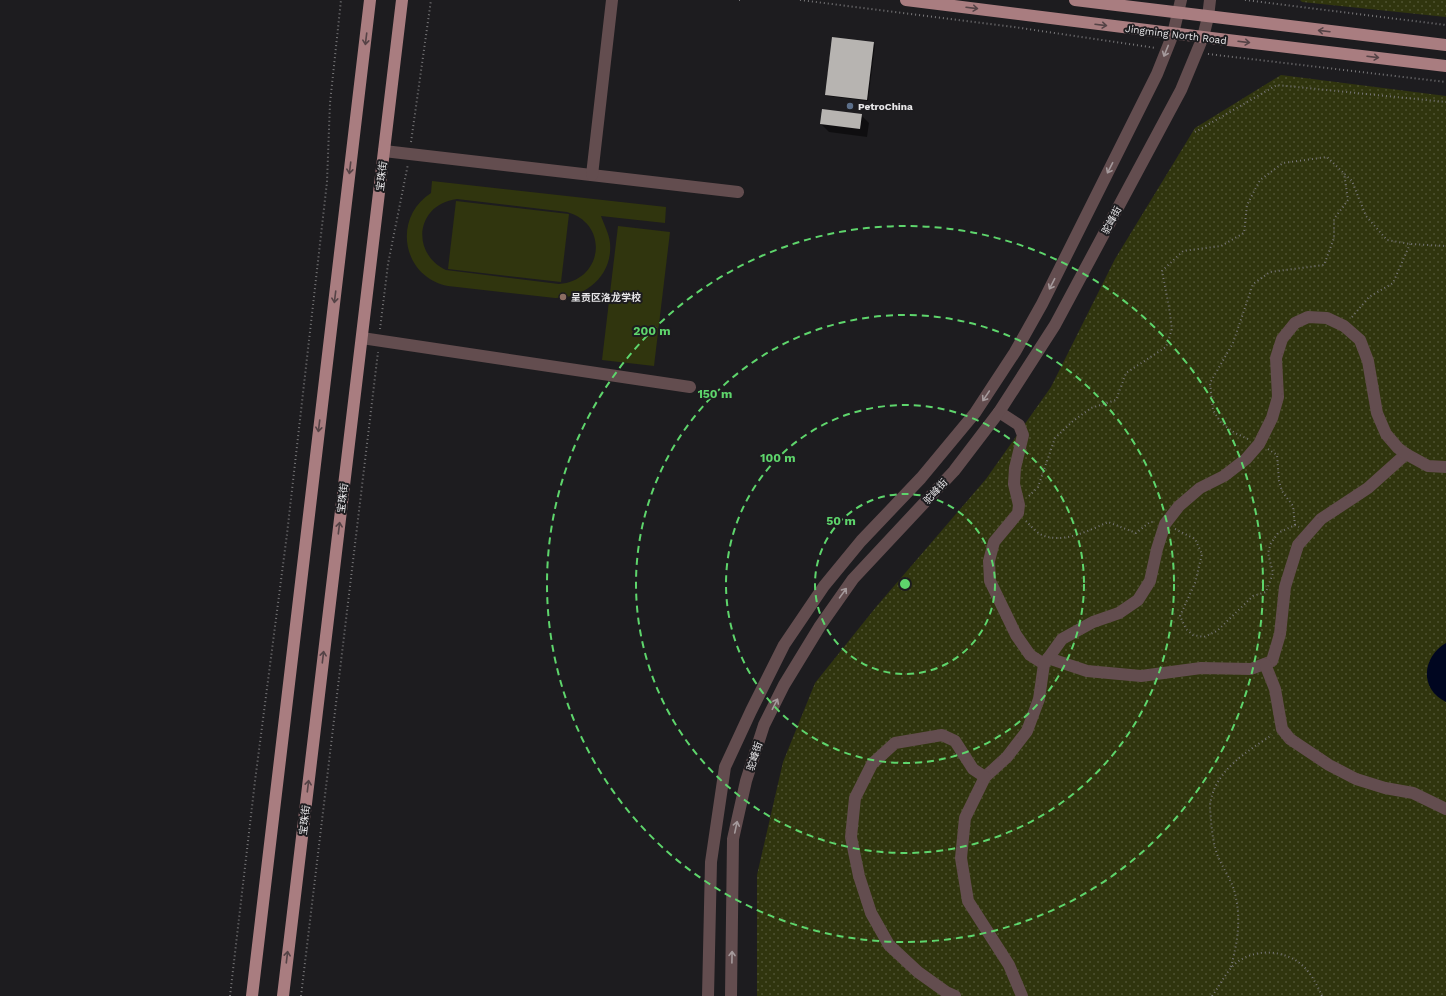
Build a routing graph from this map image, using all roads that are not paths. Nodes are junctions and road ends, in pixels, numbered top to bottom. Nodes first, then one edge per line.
1 (370, 0) edge
2 (402, 0) edge
3 (612, 0) edge
4 (906, 0) edge
5 (1075, 0) edge
6 (1181, 0) edge
7 (1210, 0) edge
8 (1178, 13) junction
9 (1208, 17) junction
10 (1173, 34) junction
11 (1203, 37) junction
12 (1446, 45) edge
13 (1446, 66) edge
14 (384, 151) junction
15 (592, 175) junction
16 (738, 192) dead end
17 (362, 338) junction
18 (690, 387) dead end
19 (999, 412) junction
20 (1406, 454) junction
21 (1446, 467) edge
22 (1046, 661) junction
23 (1265, 664) junction
24 (985, 777) junction
25 (1446, 809) edge
26 (252, 996) edge
27 (283, 996) edge
28 (708, 996) edge
29 (731, 996) edge
30 (955, 996) edge
31 (1022, 996) edge

1 -> 26 main road
2 - 14 main road, 宝珠街
3 - 15 street
4 -> 10 main road, Jingming North Road
5 - 8 main road, Jingming North Road
6 - 8 street, 驼峰街
7 - 9 street, 驼峰街
8 - 9 main road, Jingming North Road
8 - 10 street, 驼峰街
9 - 11 street, 驼峰街
12 -> 9 main road, Jingming North Road
10 - 11 main road, Jingming North Road
10 -> 28 street, 驼峰街
11 -> 13 main road, Jingming North Road
11 - 19 street, 驼峰街
14 - 15 street
14 - 17 main road, 宝珠街
15 - 16 street
17 - 18 street
27 -> 17 main road, 宝珠街
19 - 22 street
29 -> 19 street, 驼峰街
20 - 21 street
20 - 22 street
20 - 23 street
22 - 23 street
22 - 24 street
23 - 25 street
24 - 30 street
24 - 31 street

